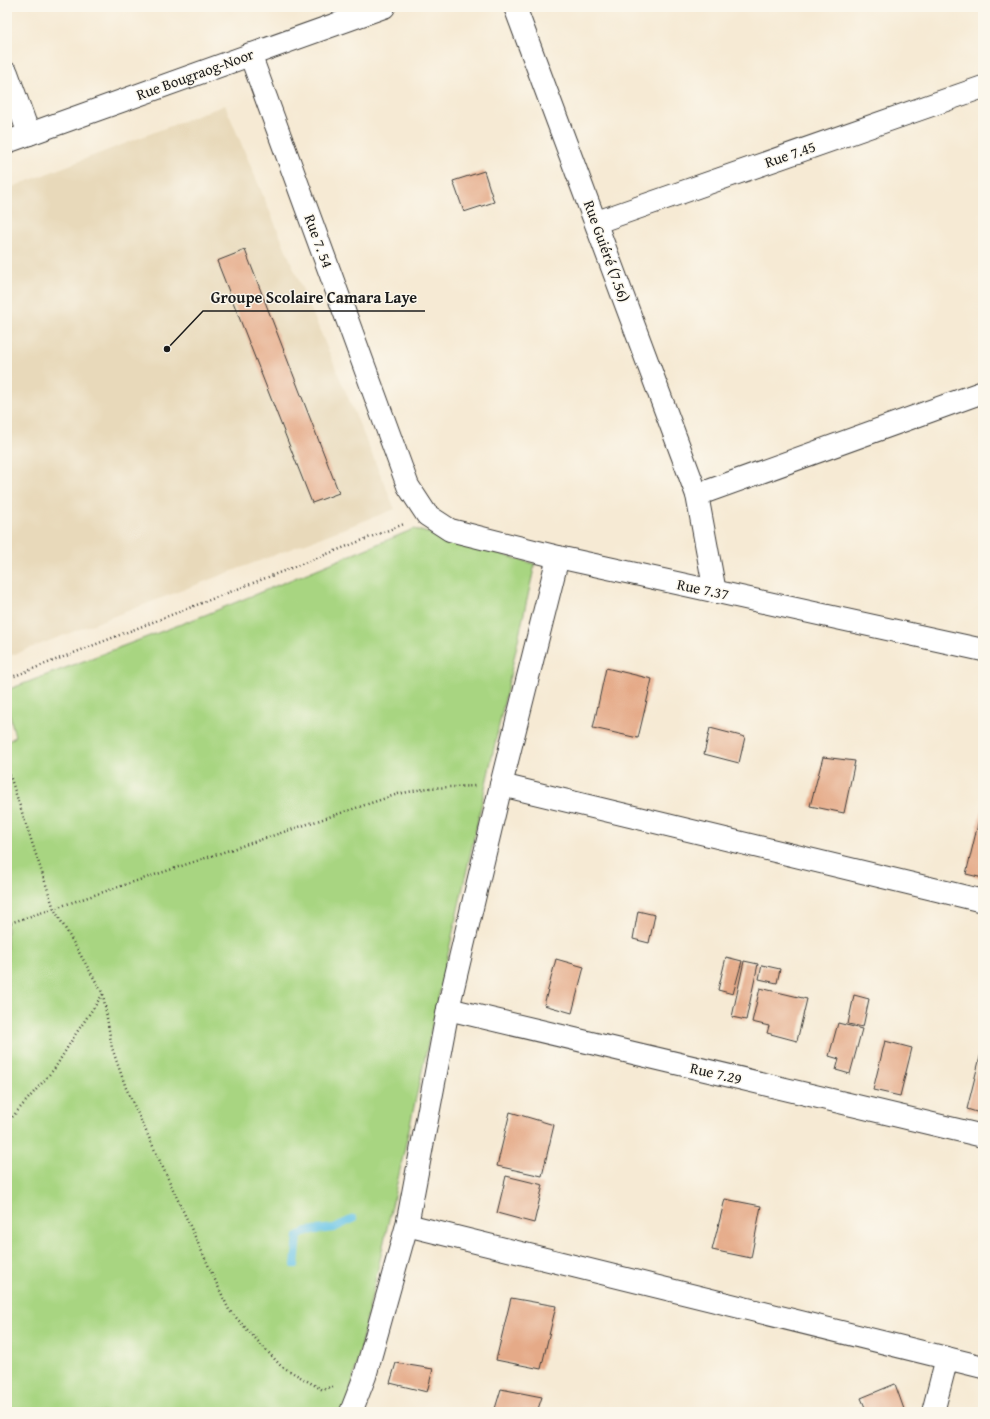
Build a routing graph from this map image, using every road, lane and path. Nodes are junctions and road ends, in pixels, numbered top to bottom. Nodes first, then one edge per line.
1 (384, 7) edge
2 (516, 7) edge
3 (250, 54) junction
4 (7, 73) edge
5 (983, 87) edge
6 (29, 134) junction
7 (7, 142) edge
8 (597, 222) junction
9 (983, 392) edge
10 (697, 495) junction
11 (427, 515) junction
12 (558, 557) junction
13 (715, 592) junction
14 (983, 650) edge
15 (7, 679) edge
16 (7, 767) edge
17 (501, 785) junction
18 (983, 901) edge
19 (54, 909) junction
20 (7, 924) edge
21 (103, 994) junction
22 (448, 1009) junction
23 (7, 1123) edge
24 (983, 1136) edge
25 (407, 1225) junction
26 (947, 1358) junction
27 (983, 1367) edge
28 (365, 1376) junction
29 (351, 1412) edge
30 (933, 1412) edge

1 - 3 street, Rue Bougraog-Noor
2 - 8 street, Rue Guiéré (7.56)
3 - 6 street, Rue Bougraog-Noor
3 - 11 street, Rue 7. 54
4 - 6 street
5 - 8 street, Rue 7.45
6 - 7 street, Rue Bougraog-Noor
8 - 10 street, Rue Guiéré (7.56)
9 - 10 street
10 - 13 street, Rue Guiéré (7.56)
11 - 12 street, Rue 7.37
11 - 15 path
12 - 13 street, Rue 7.37
12 - 17 street
13 - 14 street, Rue 7.37
16 - 19 path
17 - 18 street
17 - 19 path
17 - 22 street
19 - 20 path
19 - 21 path
21 - 23 path
21 - 28 path
22 - 24 street, Rue 7.29
22 - 25 street
25 - 26 street
25 - 28 street
26 - 27 street
26 - 30 street
28 - 29 street

